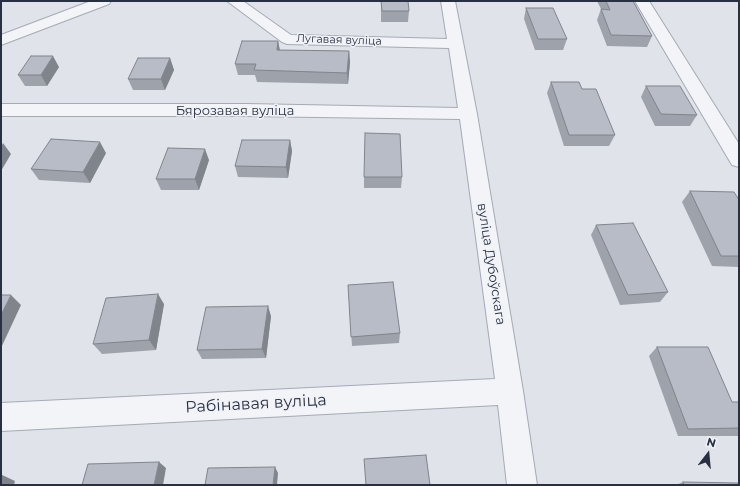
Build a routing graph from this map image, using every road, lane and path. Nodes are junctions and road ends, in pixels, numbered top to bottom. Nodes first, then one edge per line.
1 (104, 1) edge
2 (234, 1) edge
3 (448, 1) edge
4 (642, 1) edge
5 (1, 40) edge
6 (456, 44) junction
7 (1, 110) edge
8 (468, 114) junction
9 (739, 160) edge
10 (510, 391) junction
11 (1, 418) edge
12 (522, 485) edge

1 - 5 street
2 - 6 street, Лугавая вуліца
3 - 6 street, вуліца Дубоўскага
4 - 9 street
6 - 8 street, вуліца Дубоўскага
7 - 8 street, Бярозавая вуліца
8 - 10 street, вуліца Дубоўскага
10 - 11 street, Рабінавая вуліца
10 - 12 street, вуліца Дубоўскага

